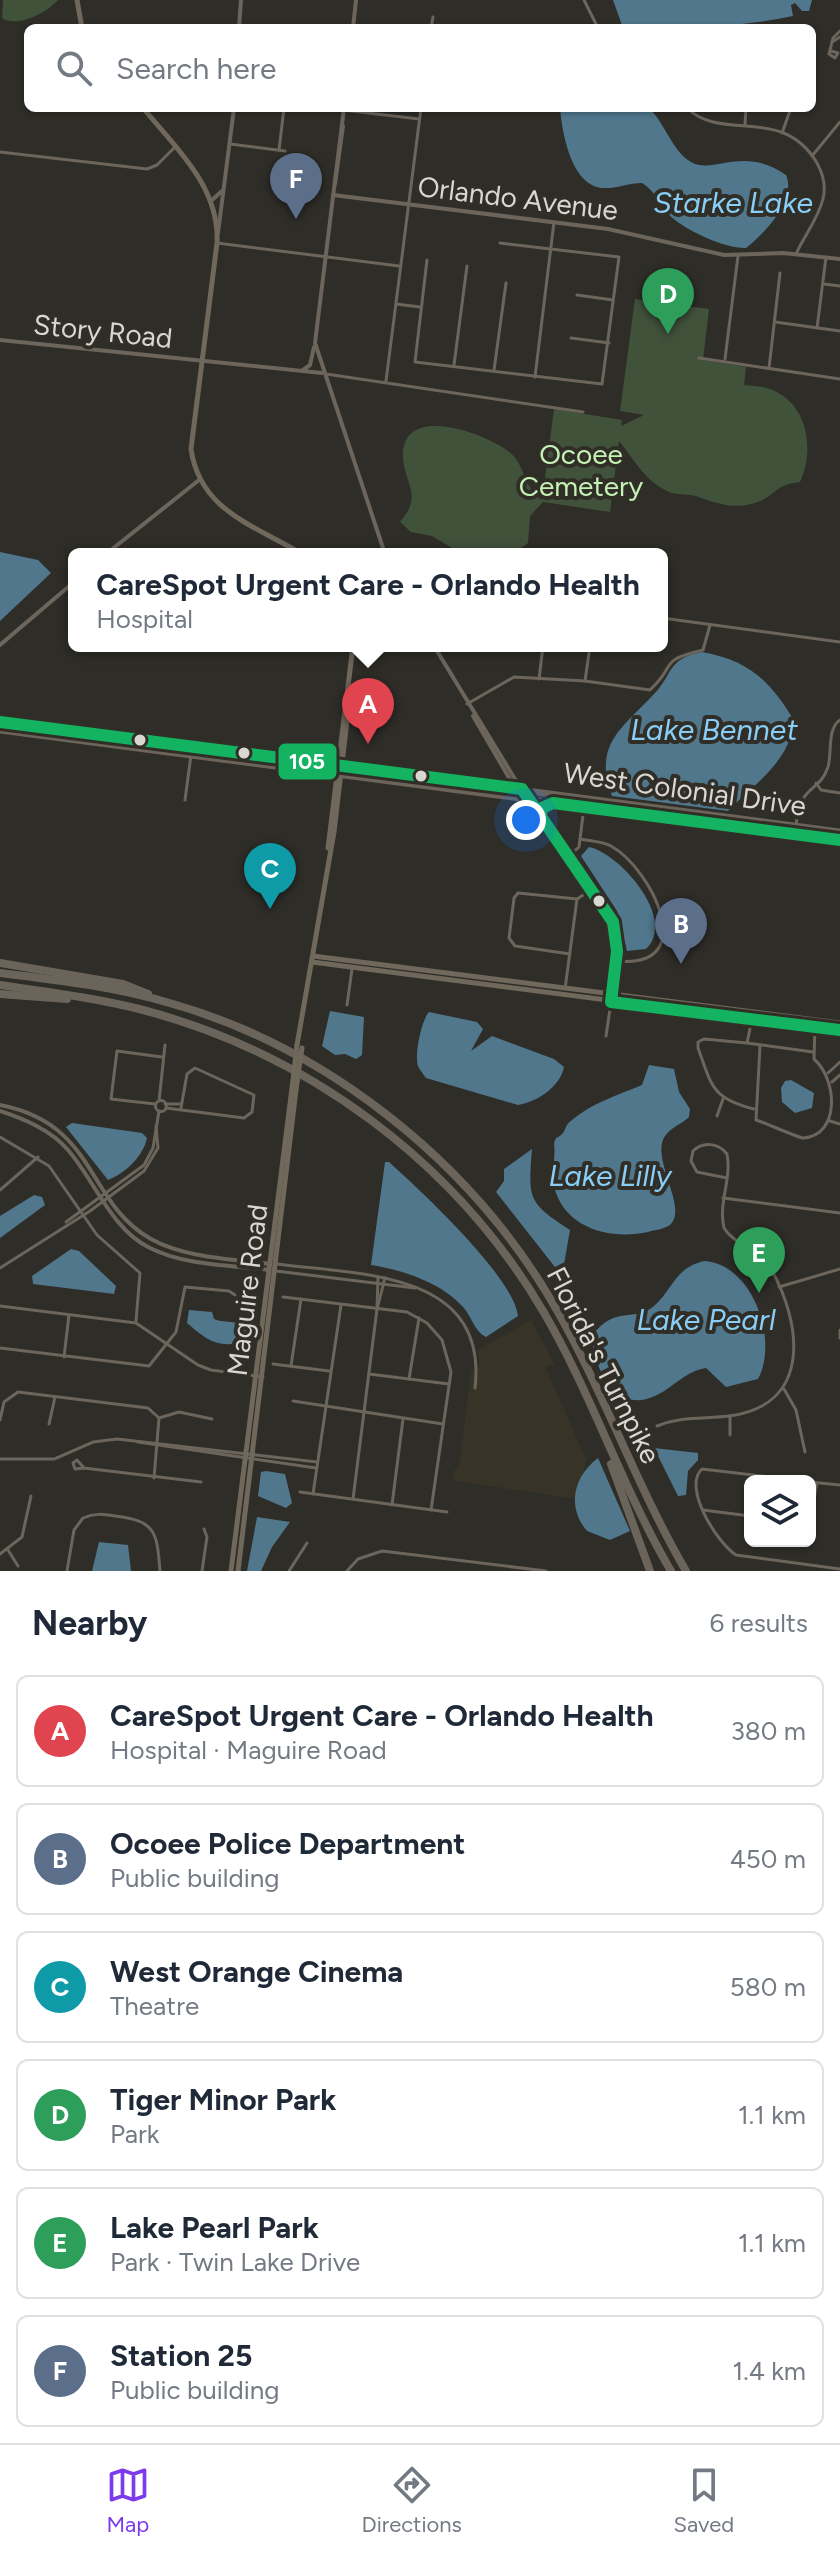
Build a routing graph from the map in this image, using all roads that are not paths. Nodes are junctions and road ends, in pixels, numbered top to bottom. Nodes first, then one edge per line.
1 (77, 0) edge
2 (241, 0) edge
3 (356, 0) edge
4 (584, 0) edge
5 (433, 17) dead end
6 (81, 24) edge
7 (239, 24) edge
8 (353, 24) edge
9 (432, 24) edge
10 (596, 24) edge
11 (840, 31) edge
12 (840, 37) edge
13 (832, 42) junction
14 (831, 51) dead end
15 (146, 112) edge
16 (234, 112) edge
17 (284, 112) edge
18 (344, 112) edge
19 (366, 112) edge
20 (420, 112) edge
21 (695, 112) edge
22 (746, 112) edge
23 (790, 112) edge
24 (419, 119) junction
25 (840, 122) edge
26 (745, 124) junction
27 (782, 133) junction
28 (230, 144) junction
29 (175, 147) junction
30 (279, 150) junction
31 (285, 151) dead end
32 (0, 152) edge
33 (812, 156) junction
34 (225, 185) junction
35 (333, 195) junction
36 (224, 197) junction
37 (213, 204) junction
38 (407, 204) junction
39 (554, 222) junction
40 (217, 234) junction
41 (217, 243) junction
42 (500, 243) dead end
43 (551, 249) junction
44 (798, 254) junction
45 (738, 256) junction
46 (826, 257) junction
47 (325, 258) junction
48 (840, 259) edge
49 (427, 260) dead end
50 (399, 266) junction
51 (467, 266) dead end
52 (780, 273) dead end
53 (506, 283) dead end
54 (823, 284) junction
55 (840, 286) edge
56 (577, 295) dead end
57 (613, 300) junction
58 (396, 304) junction
59 (421, 307) junction
60 (775, 322) junction
61 (817, 328) junction
62 (840, 331) edge
63 (571, 338) dead end
64 (0, 340) edge
65 (315, 343) junction
66 (609, 343) junction
67 (699, 358) dead end
68 (201, 361) junction
69 (725, 361) junction
70 (454, 367) junction
71 (769, 368) junction
72 (301, 371) junction
73 (494, 372) junction
74 (322, 373) junction
75 (535, 378) junction
76 (840, 379) edge
77 (386, 381) junction
78 (583, 412) dead end
79 (199, 480) junction
80 (114, 548) edge
81 (291, 548) edge
82 (383, 548) edge
83 (68, 587) edge
84 (668, 619) edge
85 (710, 625) junction
86 (840, 642) edge
87 (0, 645) edge
88 (352, 652) edge
89 (437, 652) edge
90 (542, 652) edge
91 (589, 652) edge
92 (539, 679) junction
93 (585, 681) junction
94 (468, 706) junction
95 (0, 722) edge
96 (838, 722) edge
97 (0, 730) edge
98 (154, 746) junction
99 (191, 755) junction
100 (271, 756) junction
101 (246, 763) junction
102 (338, 770) junction
103 (506, 772) junction
104 (816, 783) junction
105 (499, 786) junction
106 (840, 793) edge
107 (522, 794) junction
108 (185, 800) dead end
109 (553, 803) junction
110 (584, 807) junction
111 (664, 813) junction
112 (541, 816) junction
113 (700, 818) junction
114 (744, 819) junction
115 (732, 826) junction
116 (796, 826) junction
117 (840, 832) edge
118 (580, 839) junction
119 (840, 840) edge
120 (568, 857) junction
121 (591, 889) junction
122 (577, 899) junction
123 (570, 954) junction
124 (313, 959) junction
125 (616, 960) junction
126 (0, 963) edge
127 (352, 964) junction
128 (0, 973) edge
129 (0, 985) edge
130 (513, 989) junction
131 (565, 989) junction
132 (0, 994) edge
133 (81, 997) junction
134 (611, 999) junction
135 (171, 1003) junction
136 (347, 1005) dead end
137 (753, 1011) junction
138 (752, 1019) junction
139 (840, 1023) edge
140 (815, 1026) junction
141 (840, 1030) edge
142 (606, 1036) dead end
143 (747, 1043) junction
144 (165, 1045) dead end
145 (760, 1046) junction
146 (813, 1052) junction
147 (162, 1057) junction
148 (840, 1062) edge
149 (828, 1073) junction
150 (840, 1075) edge
151 (832, 1082) junction
152 (838, 1091) edge
153 (723, 1099) junction
154 (157, 1103) junction
155 (166, 1106) junction
156 (180, 1106) junction
157 (0, 1108) edge
158 (754, 1109) junction
159 (159, 1111) junction
160 (717, 1116) dead end
161 (830, 1121) junction
162 (840, 1124) edge
163 (0, 1137) edge
164 (38, 1157) junction
165 (727, 1178) junction
166 (0, 1190) edge
167 (108, 1194) junction
168 (102, 1198) junction
169 (723, 1198) junction
170 (90, 1203) junction
171 (94, 1208) junction
172 (80, 1210) junction
173 (840, 1213) edge
174 (83, 1215) junction
175 (63, 1225) junction
176 (273, 1267) junction
177 (0, 1268) edge
178 (840, 1269) edge
179 (378, 1277) junction
180 (385, 1278) junction
181 (377, 1284) junction
182 (384, 1285) junction
183 (779, 1287) junction
184 (423, 1289) junction
185 (235, 1295) dead end
186 (375, 1295) junction
187 (382, 1296) junction
188 (283, 1297) dead end
189 (301, 1299) junction
190 (341, 1305) junction
191 (0, 1306) edge
192 (377, 1309) junction
193 (69, 1315) junction
194 (419, 1318) junction
195 (136, 1323) junction
196 (840, 1330) edge
197 (840, 1338) edge
198 (168, 1342) junction
199 (0, 1348) edge
200 (64, 1357) junction
201 (273, 1364) dead end
202 (291, 1366) junction
203 (330, 1371) junction
204 (369, 1374) junction
205 (259, 1376) junction
206 (409, 1379) junction
207 (450, 1385) junction
208 (475, 1388) dead end
209 (784, 1389) junction
210 (56, 1396) junction
211 (293, 1401) dead end
212 (324, 1408) junction
213 (364, 1414) junction
214 (730, 1416) junction
215 (159, 1418) junction
216 (212, 1419) dead end
217 (403, 1419) junction
218 (0, 1420) edge
219 (49, 1424) dead end
220 (445, 1424) junction
221 (657, 1426) dead end
222 (730, 1435) dead end
223 (158, 1444) junction
224 (610, 1451) junction
225 (805, 1452) dead end
226 (249, 1456) junction
227 (0, 1459) edge
228 (317, 1465) junction
229 (84, 1468) dead end
230 (755, 1475) edge
231 (154, 1478) junction
232 (201, 1482) dead end
233 (817, 1483) joint
234 (840, 1485) edge
235 (816, 1488) edge
236 (300, 1492) dead end
237 (313, 1494) junction
238 (31, 1496) dead end
239 (353, 1499) junction
240 (392, 1505) junction
241 (431, 1510) junction
242 (703, 1510) junction
243 (447, 1512) dead end
244 (744, 1515) edge
245 (204, 1529) dead end
246 (307, 1543) dead end
247 (8, 1550) junction
248 (0, 1554) edge
249 (472, 1561) junction
250 (18, 1566) dead end
251 (840, 1569) edge
252 (67, 1571) edge
253 (160, 1571) edge
254 (202, 1571) edge
255 (231, 1571) edge
256 (238, 1571) edge
257 (289, 1571) edge
258 (347, 1571) edge
259 (471, 1571) edge
260 (546, 1571) edge
261 (650, 1571) edge
262 (671, 1571) edge
263 (686, 1571) edge

1 - 6 main road
2 - 7 street
3 - 8 street
4 - 10 street
5 - 9 street
11 - 13 street
12 - 13 street
13 - 14 street
15 - 29 main road
16 - 28 street
17 - 30 street
18 - 35 street
19 - 24 street
20 - 24 street
21 - 26 street
22 - 26 street
23 - 27 street
24 - 38 street
25 - 33 street
26 - 27 street
27 - 33 street
28 - 30 street
28 - 34 street
29 - 32 street
29 - 37 main road
30 - 31 street
33 - 44 street
34 - 36 street
34 - 37 street
35 - 38 street, Orlando Avenue
35 - 47 street
36 - 37 street
36 - 40 street
37 - 40 main road
38 - 39 street, Orlando Avenue
38 - 50 street
39 - 43 street
39 - 45 street, Orlando Avenue
40 - 41 main road
41 - 47 street
41 - 68 main road
42 - 43 street
43 - 57 street
43 - 75 street
44 - 45 street, Orlando Avenue
44 - 46 street, Orlando Avenue
45 - 69 street
46 - 48 street, Orlando Avenue
46 - 54 street
47 - 50 street
47 - 65 street
49 - 59 street
50 - 58 street
51 - 70 street
52 - 60 street
53 - 73 street
54 - 55 street
54 - 61 street
56 - 57 street
57 - 66 street
58 - 59 street
58 - 77 street
59 - 70 street
60 - 61 street
60 - 71 street
61 - 62 street
63 - 66 street
64 - 68 street, Story Road
65 - 72 street
65 - 74 street
66 - 75 street
67 - 69 street
68 - 72 street, Story Road
68 - 79 main road
69 - 71 street
70 - 73 street
71 - 76 street
72 - 74 street, Story Road
73 - 75 street
74 - 77 street
74 - 82 street
77 - 78 street
79 - 80 street
79 - 81 main road
83 - 87 street
84 - 85 street
85 - 86 street
85 - 93 street
88 - 102 main road, Maguire Road
89 - 94 street
90 - 92 street
91 - 93 street
92 - 93 street
92 - 94 street
94 - 103 street
94 - 107 street
95 - 98 highway, West Colonial Drive
96 - 104 street
97 - 98 highway, West Colonial Drive
98 - 99 highway, West Colonial Drive
98 - 100 highway, West Colonial Drive
99 - 101 highway, West Colonial Drive
99 - 108 street
100 - 101 highway
100 - 102 highway, West Colonial Drive
101 - 102 highway, West Colonial Drive
102 - 105 highway, West Colonial Drive
102 - 107 highway, West Colonial Drive
102 - 124 main road, Maguire Road
103 - 105 street
103 - 107 street
104 - 106 street
104 - 116 street
105 - 107 highway, West Colonial Drive
107 - 109 highway, West Colonial Drive
107 - 111 highway, West Colonial Drive
107 - 112 street
107 - 120 street
109 - 110 highway, West Colonial Drive
109 - 112 street
110 - 111 highway, West Colonial Drive
110 - 118 street
111 - 113 highway, West Colonial Drive
112 - 120 street
113 - 114 highway, West Colonial Drive
113 - 115 highway, West Colonial Drive
114 - 115 highway
114 - 116 highway, West Colonial Drive
115 - 119 highway, West Colonial Drive
116 - 117 highway, West Colonial Drive
118 - 120 street
118 - 125 street
120 - 121 street
121 - 122 street
121 - 125 street
122 - 123 street
122 - 123 street
123 - 131 street
124 - 127 main road
124 - 176 main road, Maguire Road, bridge
125 - 134 street
126 - 135 highway
127 - 130 main road
127 - 136 street
128 - 135 highway, Florida's Turnpike
129 - 133 highway, Florida's Turnpike
130 - 131 main road
130 - 134 main road
131 - 134 main road
132 - 133 highway
133 - 224 highway, Florida's Turnpike
134 - 137 main road
134 - 138 main road
134 - 142 street
135 - 263 highway, Florida's Turnpike
137 - 138 main road
137 - 139 main road
138 - 140 main road
138 - 143 street
140 - 141 main road
140 - 146 street
143 - 145 street
143 - 153 street
144 - 147 street
145 - 146 street
145 - 158 street
146 - 149 street
147 - 154 street
147 - 154 street
148 - 149 street
149 - 151 street
150 - 151 street
151 - 152 street
152 - 161 street
153 - 158 street
153 - 160 street
154 - 155 street
154 - 159 street
155 - 156 street
155 - 159 street
156 - 156 street
157 - 167 street
157 - 168 street
158 - 161 street
159 - 167 street
161 - 162 street
163 - 164 street
164 - 166 street
164 - 172 street
165 - 165 street
165 - 169 street
167 - 168 street
167 - 176 street
168 - 170 street
168 - 171 street
168 - 176 street
169 - 173 street
169 - 183 street
170 - 171 street
170 - 172 street
171 - 174 street
172 - 174 street
172 - 175 street
174 - 175 street
174 - 195 street
175 - 177 street
176 - 179 street
176 - 181 street
176 - 205 main road, Maguire Road
178 - 183 street
179 - 180 street
179 - 181 street
180 - 182 street
180 - 184 street
181 - 182 street
181 - 186 street
182 - 184 street
182 - 187 street
183 - 209 street
184 - 208 street
185 - 198 street
186 - 187 street
186 - 192 street
187 - 192 street
188 - 189 street
189 - 190 street
189 - 202 street
190 - 192 street
190 - 203 street
191 - 193 street
192 - 194 street
192 - 204 street
193 - 195 street
193 - 200 street
194 - 206 street
194 - 207 street
195 - 198 street
196 - 197 street
198 - 200 street
198 - 205 street
199 - 200 street
201 - 202 street
202 - 203 street
203 - 212 street
204 - 206 street
204 - 213 street
205 - 226 main road, Maguire Road
206 - 207 street
207 - 220 street
209 - 214 street
209 - 225 street
210 - 215 street
210 - 218 street
210 - 219 street
211 - 212 street
212 - 213 street
212 - 228 street
213 - 217 street
213 - 239 street
214 - 221 street
214 - 222 street
215 - 216 street
215 - 223 street
217 - 220 street
217 - 240 street
220 - 241 street
223 - 226 street
223 - 227 street
223 - 231 street
224 - 261 highway
224 - 262 highway, Florida's Turnpike
226 - 228 street
226 - 255 main road, Maguire Road
226 - 256 main road, Maguire Road
228 - 237 street
229 - 231 street
230 - 242 street
231 - 232 street
233 - 234 street
233 - 235 street
236 - 237 street
237 - 239 street
238 - 247 street
239 - 240 street
240 - 241 street
241 - 243 street
242 - 244 street
242 - 251 street
245 - 254 street
246 - 257 street
247 - 248 street
247 - 250 street
249 - 258 street
249 - 259 street
249 - 260 street
252 - 253 street

